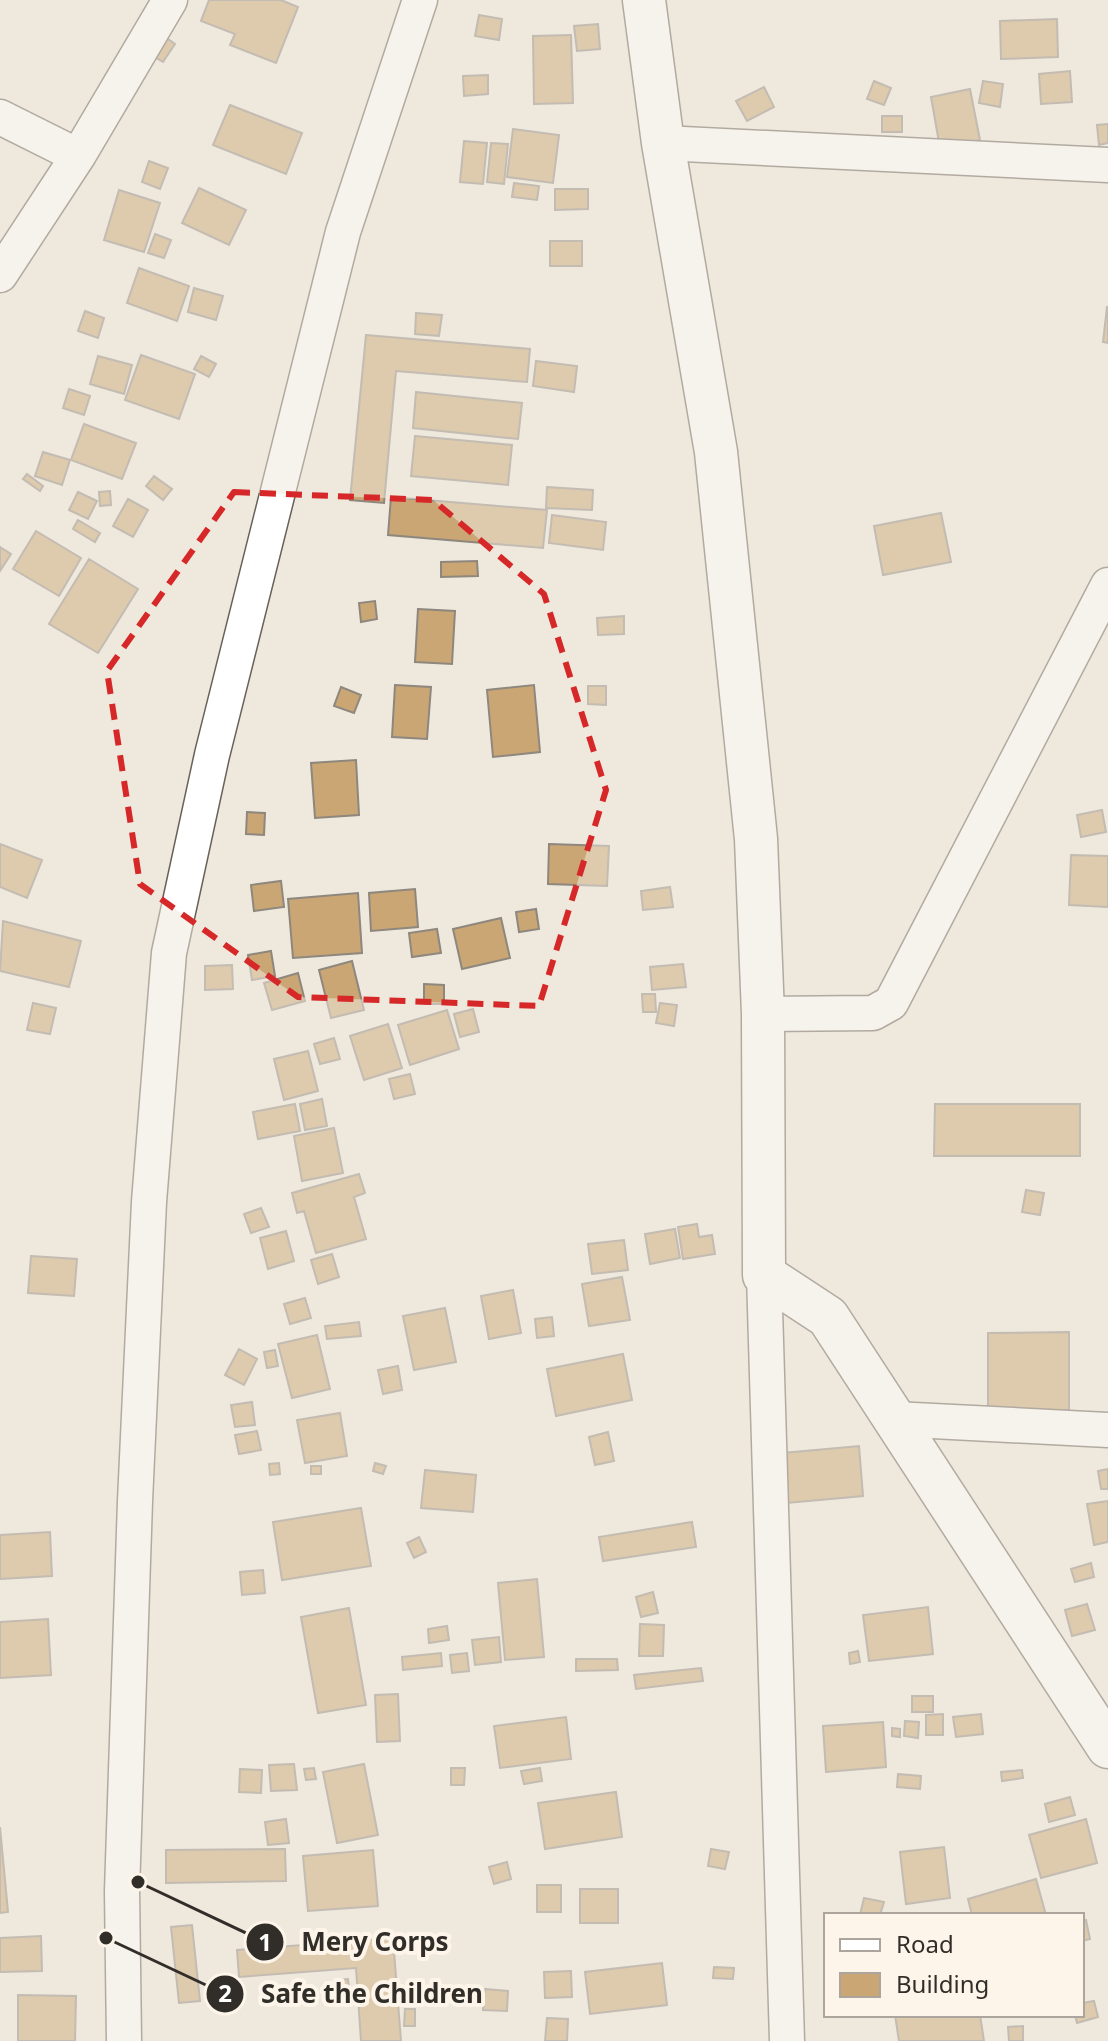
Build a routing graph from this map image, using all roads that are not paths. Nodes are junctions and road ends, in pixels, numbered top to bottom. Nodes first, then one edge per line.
1 (170, 0) edge
2 (420, 0) edge
3 (644, 0) edge
4 (0, 117) edge
5 (663, 143) junction
6 (78, 156) junction
7 (1108, 165) edge
8 (0, 275) edge
9 (1108, 585) edge
10 (763, 1014) junction
11 (764, 1275) junction
12 (894, 1419) junction
13 (1108, 1430) edge
14 (1108, 1747) edge
15 (124, 2041) edge
16 (787, 2041) edge

1 - 6 street
2 - 15 street
3 - 5 main road
4 - 6 street
5 - 7 street
5 - 10 main road
6 - 8 street
9 - 10 street
10 - 11 main road
11 - 12 main road
11 - 16 street
12 - 13 street
12 - 14 main road

